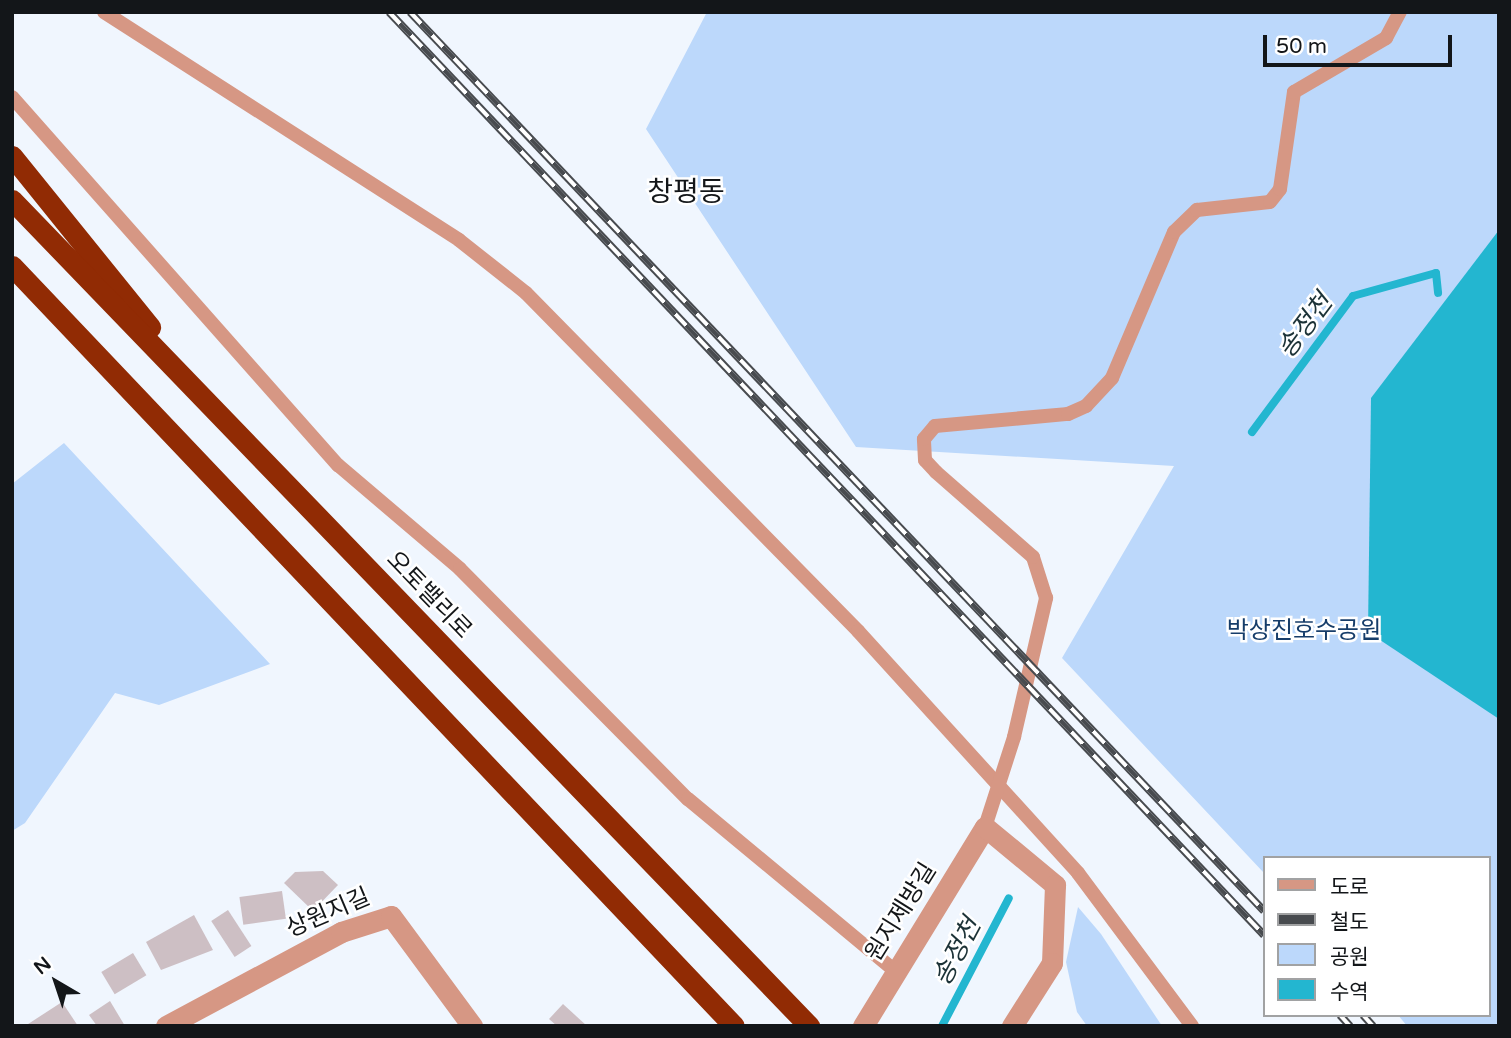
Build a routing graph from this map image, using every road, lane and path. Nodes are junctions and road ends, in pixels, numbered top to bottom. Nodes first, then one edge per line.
1 (104, 12) edge
2 (1400, 12) edge
3 (12, 97) edge
4 (12, 156) edge
5 (12, 200) edge
6 (12, 266) edge
7 (230, 427) junction
8 (985, 827) junction
9 (895, 971) junction
10 (166, 1026) edge
11 (472, 1026) edge
12 (734, 1026) edge
13 (808, 1026) edge
14 (863, 1026) edge
15 (1012, 1026) edge
16 (1192, 1026) edge

1 - 16 lane
2 - 8 lane
3 - 9 lane
4 - 7 highway
5 - 7 highway, 오토밸리로
6 - 12 highway
7 - 13 highway, 오토밸리로
8 - 9 street, 원지제방길
8 - 15 street
9 - 14 street, 원지제방길
10 - 11 street, 상원지길

